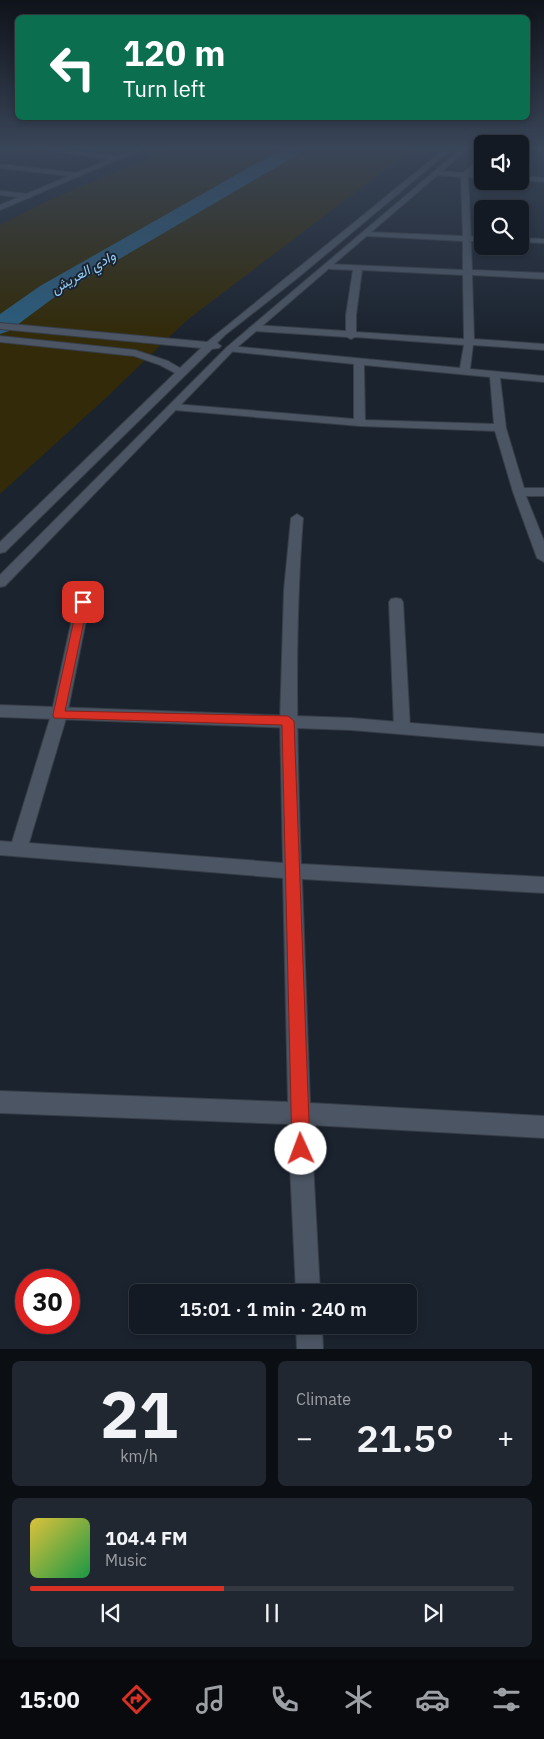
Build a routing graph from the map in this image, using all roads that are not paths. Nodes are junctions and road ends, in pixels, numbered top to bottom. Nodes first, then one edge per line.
1 (374, 210) edge
2 (394, 210) edge
3 (466, 210) edge
4 (366, 234) junction
5 (467, 238) junction
6 (474, 238) edge
7 (529, 240) edge
8 (544, 241) edge
9 (330, 266) junction
10 (358, 267) junction
11 (466, 273) junction
12 (544, 276) edge
13 (0, 326) edge
14 (254, 328) junction
15 (351, 336) junction
16 (0, 338) edge
17 (469, 343) junction
18 (209, 345) junction
19 (544, 347) edge
20 (230, 349) junction
21 (359, 361) junction
22 (464, 372) junction
23 (181, 373) junction
24 (495, 375) junction
25 (544, 379) edge
26 (174, 407) junction
27 (360, 423) junction
28 (500, 428) junction
29 (519, 492) junction
30 (544, 492) edge
31 (297, 518) dead end
32 (0, 549) edge
33 (544, 558) edge
34 (0, 583) edge
35 (85, 591) dead end
36 (396, 602) dead end
37 (0, 711) edge
38 (58, 715) junction
39 (288, 721) junction
40 (402, 728) junction
41 (544, 740) edge
42 (0, 848) edge
43 (18, 850) junction
44 (293, 871) junction
45 (544, 885) edge
46 (0, 1102) edge
47 (299, 1113) junction
48 (544, 1127) edge
49 (308, 1284) edge
50 (309, 1334) edge
51 (310, 1349) edge

1 - 18 street
2 - 4 street
3 - 5 street
4 - 5 street
4 - 9 street
5 - 6 street
5 - 11 street
7 - 8 street
9 - 10 street
9 - 14 street
10 - 11 street
10 - 15 street
11 - 12 street
11 - 17 street
13 - 18 street
14 - 15 street
14 - 20 street
15 - 17 street
16 - 23 street
17 - 19 street
17 - 22 street
18 - 20 street
18 - 23 street
20 - 21 street
20 - 26 street
21 - 22 street
21 - 27 street
22 - 24 street
23 - 32 street
24 - 25 street
24 - 28 street
26 - 27 street
26 - 34 street
27 - 28 street
28 - 29 street
29 - 30 street
29 - 33 street
31 - 39 street
35 - 38 street
36 - 40 street
37 - 38 street
38 - 39 street
38 - 43 street
39 - 40 street
39 - 44 street
40 - 41 street
42 - 43 street
43 - 44 street
44 - 45 street
44 - 47 street
46 - 47 street
47 - 48 street
47 - 49 street
50 - 51 street

